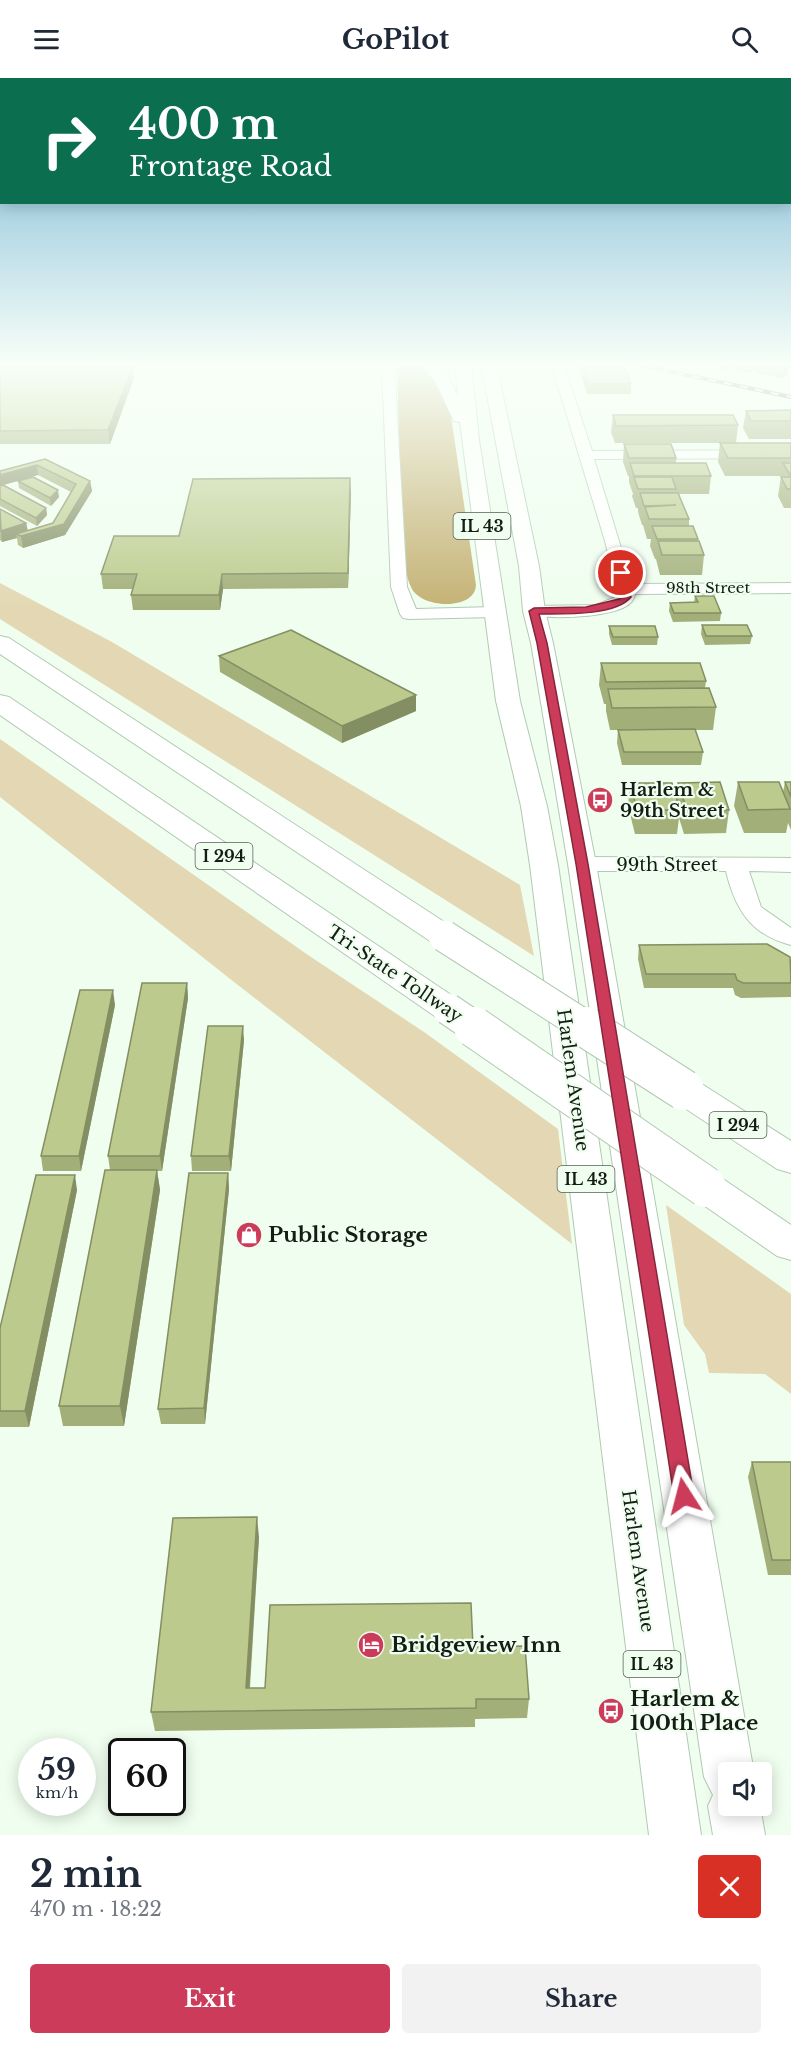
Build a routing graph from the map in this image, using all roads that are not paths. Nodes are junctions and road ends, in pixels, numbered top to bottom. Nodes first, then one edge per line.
1 (392, 445) edge
2 (471, 445) edge
3 (505, 445) edge
4 (583, 445) edge
5 (586, 454) junction
6 (791, 454) edge
7 (791, 588) edge
8 (625, 589) junction
9 (534, 611) junction
10 (495, 612) junction
11 (0, 643) edge
12 (0, 702) edge
13 (563, 864) junction
14 (736, 865) junction
15 (791, 865) edge
16 (791, 938) edge
17 (791, 1159) edge
18 (791, 1245) edge
19 (726, 1762) edge
20 (736, 1816) edge
21 (675, 1835) edge
22 (739, 1835) edge

1 - 10 street
2 - 10 main road, Harlem Avenue / IL 43
3 - 9 main road, Harlem Avenue / IL 43
4 - 5 street
5 - 6 street
5 - 8 street
7 - 8 street, 98th Street
8 - 9 street
9 - 13 main road, Harlem Avenue / IL 43
10 - 13 main road, Harlem Avenue / IL 43
11 - 17 highway, I 294, bridge
12 - 18 highway, Tri-State Tollway / I 294, bridge
13 - 14 street, 99th Street
13 - 19 main road, Harlem Avenue / IL 43
13 - 21 main road, Harlem Avenue / IL 43
14 - 15 street, 99th Street
14 - 16 street
20 - 22 main road

